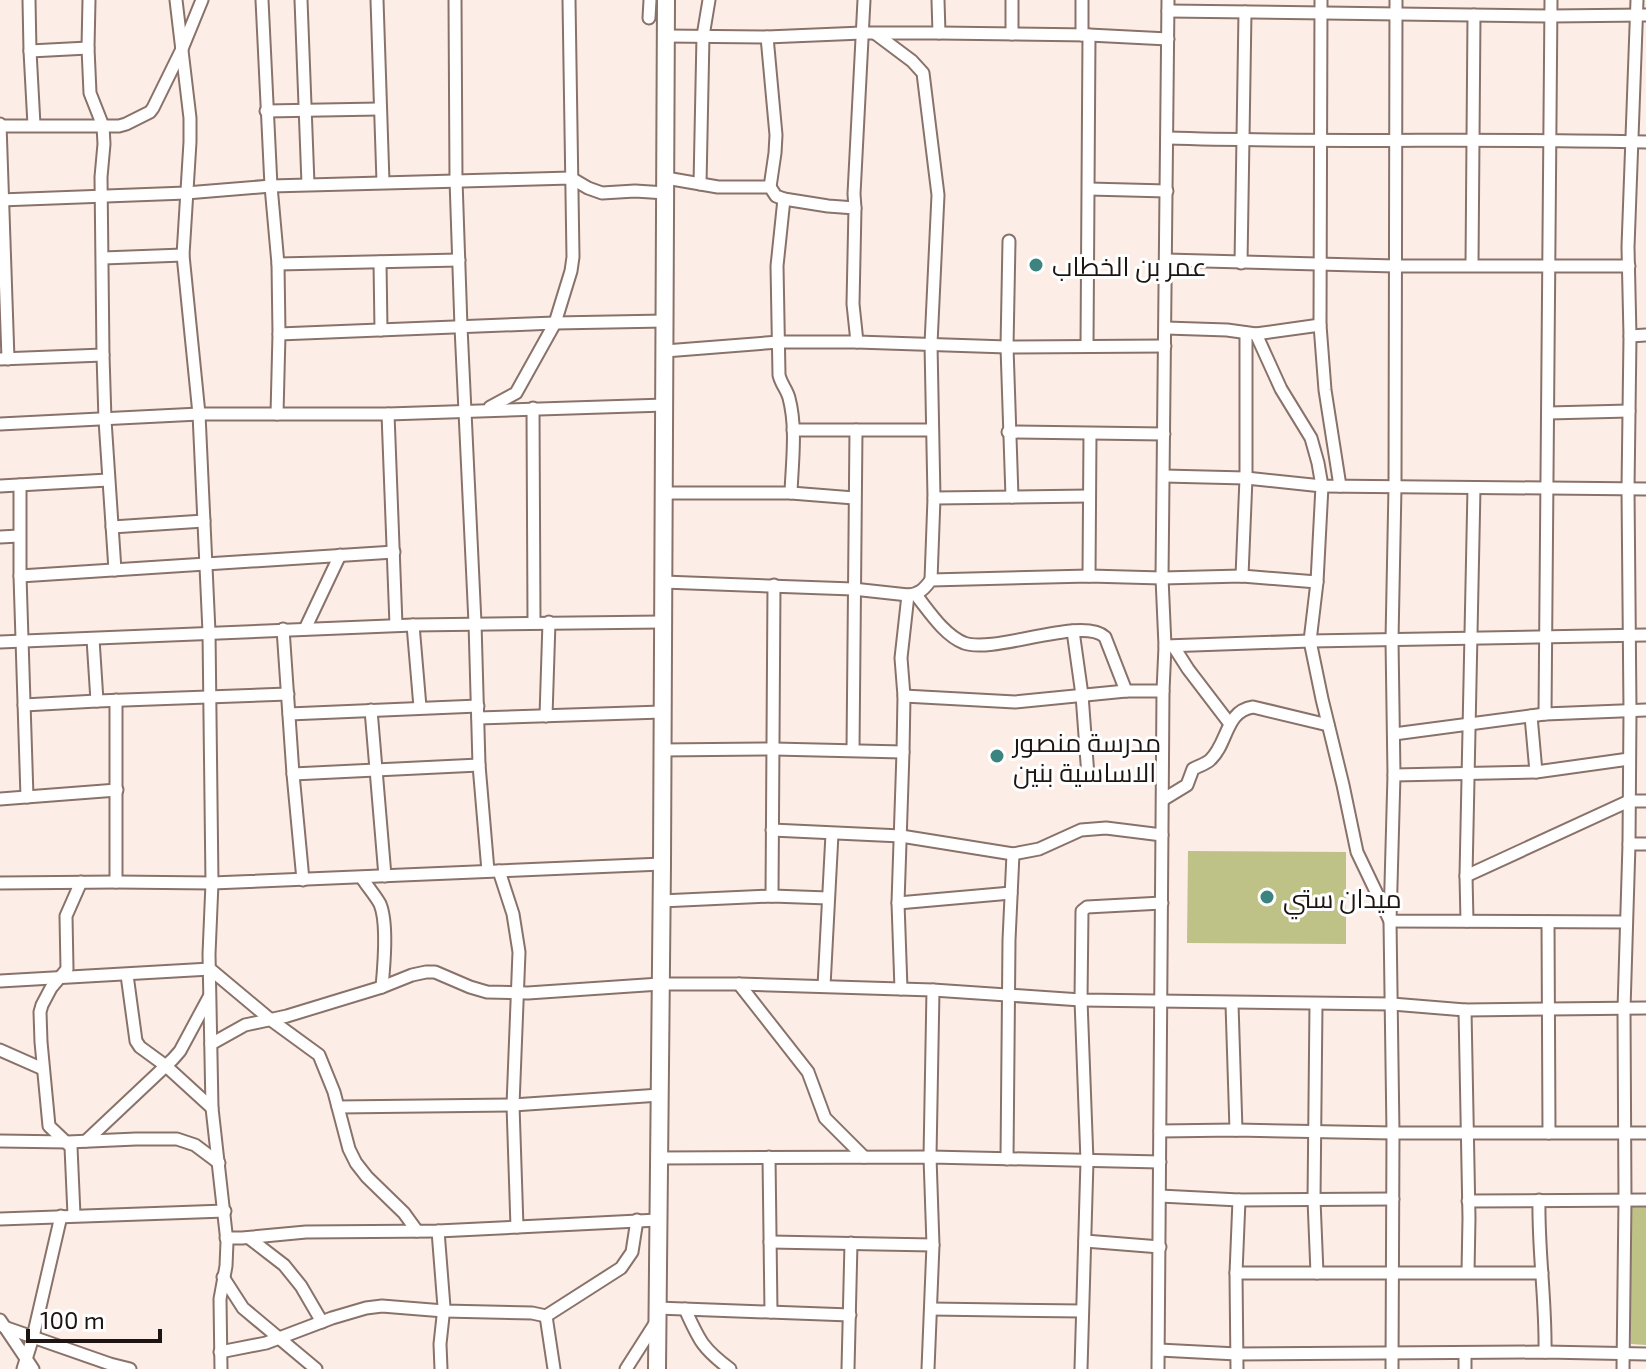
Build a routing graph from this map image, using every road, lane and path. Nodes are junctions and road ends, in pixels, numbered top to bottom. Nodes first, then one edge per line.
1 (29, 0) edge
2 (89, 0) edge
3 (176, 0) edge
4 (202, 0) edge
5 (262, 0) edge
6 (301, 0) edge
7 (377, 0) edge
8 (455, 0) edge
9 (569, 0) edge
10 (650, 0) edge
11 (666, 0) edge
12 (709, 0) edge
13 (864, 0) edge
14 (938, 0) edge
15 (1012, 0) edge
16 (1082, 0) edge
17 (1321, 0) edge
18 (1396, 0) edge
19 (1551, 0) edge
20 (1637, 0) edge
21 (1168, 5) edge
22 (1245, 12) junction
23 (1321, 13) junction
24 (1396, 14) junction
25 (1474, 15) junction
26 (1642, 15) edge
27 (1551, 16) junction
28 (649, 18) dead end
29 (862, 33) junction
30 (939, 33) junction
31 (876, 34) junction
32 (1012, 34) junction
33 (1086, 35) junction
34 (666, 36) junction
35 (703, 36) junction
36 (767, 37) junction
37 (1168, 39) junction
38 (88, 48) junction
39 (182, 49) junction
40 (30, 51) junction
41 (379, 109) junction
42 (266, 111) junction
43 (305, 111) junction
44 (0, 125) edge
45 (34, 125) junction
46 (103, 126) junction
47 (1167, 138) junction
48 (1244, 140) junction
49 (1549, 140) junction
50 (1320, 141) junction
51 (1395, 141) junction
52 (1472, 141) junction
53 (1632, 142) junction
54 (1646, 142) edge
55 (571, 178) junction
56 (456, 180) junction
57 (383, 182) junction
58 (308, 184) junction
59 (700, 184) junction
60 (666, 185) junction
61 (271, 186) junction
62 (770, 187) junction
63 (1089, 189) junction
64 (1167, 191) junction
65 (186, 193) junction
66 (101, 196) junction
67 (784, 199) junction
68 (2, 200) edge
69 (855, 208) junction
70 (1009, 241) dead end
71 (183, 255) junction
72 (103, 258) junction
73 (459, 260) junction
74 (1166, 260) junction
75 (380, 262) junction
76 (1241, 263) junction
77 (1319, 263) junction
78 (278, 264) junction
79 (1472, 265) junction
80 (1395, 266) junction
81 (1549, 266) junction
82 (1629, 266) junction
83 (665, 321) junction
84 (555, 323) junction
85 (1320, 325) junction
86 (461, 327) junction
87 (1166, 328) junction
88 (381, 330) junction
89 (279, 334) junction
90 (1251, 334) junction
91 (1646, 335) edge
92 (1630, 336) junction
93 (779, 342) junction
94 (857, 342) junction
95 (931, 344) junction
96 (1087, 345) junction
97 (1165, 346) junction
98 (1007, 347) junction
99 (665, 351) junction
100 (103, 355) junction
101 (4, 359) edge
102 (665, 405) junction
103 (533, 408) junction
104 (485, 410) junction
105 (464, 411) junction
106 (1629, 411) junction
107 (1548, 413) junction
108 (199, 414) junction
109 (277, 414) junction
110 (388, 414) junction
111 (105, 420) junction
112 (0, 424) edge
113 (793, 430) junction
114 (856, 430) junction
115 (932, 430) junction
116 (1008, 432) junction
117 (1090, 434) junction
118 (1164, 434) junction
119 (1164, 476) junction
120 (1246, 478) junction
121 (108, 480) junction
122 (20, 485) junction
123 (0, 486) edge
124 (1322, 486) junction
125 (1340, 486) junction
126 (1395, 487) junction
127 (1545, 487) junction
128 (1474, 488) junction
129 (1628, 489) junction
130 (1646, 489) edge
131 (664, 493) junction
132 (791, 493) junction
133 (1089, 496) junction
134 (1012, 497) junction
135 (854, 498) junction
136 (934, 498) junction
137 (204, 521) junction
138 (112, 527) junction
139 (19, 536) junction
140 (0, 537) edge
141 (394, 552) junction
142 (340, 555) junction
143 (206, 564) junction
144 (115, 570) junction
145 (20, 576) junction
146 (1089, 576) junction
147 (1242, 576) junction
148 (1162, 578) junction
149 (931, 580) junction
150 (663, 582) junction
151 (1317, 582) junction
152 (774, 585) junction
153 (853, 589) junction
154 (912, 595) junction
155 (534, 622) junction
156 (549, 622) junction
157 (662, 622) junction
158 (475, 623) junction
159 (396, 625) junction
160 (413, 625) junction
161 (283, 629) junction
162 (305, 629) junction
163 (1073, 631) junction
164 (209, 632) junction
165 (1646, 635) edge
166 (1545, 636) junction
167 (1628, 636) junction
168 (1471, 638) junction
169 (93, 639) junction
170 (1392, 640) junction
171 (22, 641) junction
172 (1310, 641) junction
173 (0, 642) edge
174 (1169, 646) junction
175 (1126, 691) junction
176 (1163, 691) junction
177 (288, 694) junction
178 (1082, 695) junction
179 (904, 696) junction
180 (209, 697) junction
181 (116, 700) junction
182 (97, 701) junction
183 (24, 705) junction
184 (420, 707) junction
185 (371, 710) junction
186 (1646, 710) edge
187 (1630, 711) junction
188 (478, 712) junction
189 (662, 712) junction
190 (289, 714) junction
191 (1545, 714) junction
192 (546, 716) junction
193 (1531, 716) junction
194 (1230, 724) junction
195 (1328, 725) junction
196 (1470, 725) junction
197 (1394, 734) junction
198 (774, 749) junction
199 (661, 750) junction
200 (853, 750) junction
201 (903, 752) junction
202 (1629, 759) junction
203 (479, 765) junction
204 (375, 770) junction
205 (1536, 772) junction
206 (1468, 773) junction
207 (293, 774) junction
208 (1394, 775) junction
209 (1088, 776) dead end
210 (117, 790) junction
211 (27, 797) junction
212 (0, 799) edge
213 (1164, 799) junction
214 (1629, 801) junction
215 (1646, 801) edge
216 (772, 830) junction
217 (832, 834) junction
218 (1162, 835) junction
219 (901, 836) junction
220 (1629, 844) junction
221 (1646, 844) edge
222 (1013, 854) junction
223 (662, 864) junction
224 (493, 871) junction
225 (385, 876) junction
226 (1466, 876) junction
227 (362, 878) junction
228 (303, 880) junction
229 (81, 882) junction
230 (116, 882) junction
231 (0, 883) edge
232 (212, 883) junction
233 (1011, 893) junction
234 (772, 896) junction
235 (828, 898) junction
236 (661, 901) junction
237 (898, 903) junction
238 (1162, 903) junction
239 (1390, 921) junction
240 (1467, 921) junction
241 (1548, 922) junction
242 (1625, 922) junction
243 (210, 969) junction
244 (127, 975) junction
245 (59, 979) junction
246 (0, 981) edge
247 (660, 984) junction
248 (739, 984) junction
249 (824, 986) junction
250 (382, 987) junction
251 (901, 989) junction
252 (933, 990) junction
253 (518, 992) junction
254 (210, 995) junction
255 (1009, 997) junction
256 (1081, 1000) junction
257 (1161, 1002) junction
258 (1232, 1004) junction
259 (1316, 1004) junction
260 (1392, 1004) junction
261 (1646, 1008) edge
262 (1624, 1009) junction
263 (1465, 1010) junction
264 (1550, 1010) junction
265 (271, 1020) junction
266 (211, 1044) junction
267 (0, 1050) edge
268 (166, 1066) junction
269 (43, 1069) junction
270 (660, 1095) junction
271 (513, 1105) junction
272 (338, 1107) junction
273 (212, 1108) junction
274 (1236, 1130) junction
275 (1316, 1130) junction
276 (1160, 1131) junction
277 (1467, 1132) junction
278 (1393, 1133) junction
279 (1549, 1133) junction
280 (1624, 1133) junction
281 (1646, 1133) edge
282 (0, 1141) edge
283 (86, 1141) junction
284 (68, 1142) junction
285 (769, 1157) junction
286 (864, 1157) junction
287 (930, 1157) junction
288 (660, 1158) junction
289 (1007, 1159) junction
290 (1087, 1161) junction
291 (1160, 1162) junction
292 (219, 1163) junction
293 (1160, 1196) junction
294 (1393, 1199) junction
295 (1239, 1200) junction
296 (1314, 1200) junction
297 (1539, 1200) junction
298 (1625, 1200) junction
299 (1646, 1200) edge
300 (1468, 1201) junction
301 (225, 1211) junction
302 (74, 1215) junction
303 (61, 1216) junction
304 (0, 1219) edge
305 (637, 1220) junction
306 (658, 1220) junction
307 (517, 1227) junction
308 (417, 1231) junction
309 (438, 1231) junction
310 (226, 1238) junction
311 (249, 1238) junction
312 (1085, 1241) junction
313 (770, 1242) junction
314 (851, 1243) junction
315 (933, 1245) junction
316 (1160, 1247) junction
317 (1468, 1272) junction
318 (1236, 1273) junction
319 (1317, 1273) junction
320 (1542, 1273) junction
321 (1392, 1274) junction
322 (223, 1277) junction
323 (685, 1309) junction
324 (931, 1309) junction
325 (444, 1311) junction
326 (1082, 1311) junction
327 (771, 1312) junction
328 (657, 1314) junction
329 (850, 1315) junction
330 (546, 1316) junction
331 (322, 1322) junction
332 (2, 1324) edge
333 (33, 1337) junction
334 (279, 1338) junction
335 (1159, 1350) junction
336 (220, 1352) junction
337 (1392, 1352) junction
338 (1545, 1352) junction
339 (1465, 1353) junction
340 (1623, 1353) junction
341 (1237, 1354) junction
342 (1281, 1354) junction
343 (1646, 1354) edge
344 (24, 1363) edge
345 (110, 1367) edge
346 (33, 1369) edge
347 (130, 1369) edge
348 (221, 1369) edge
349 (316, 1369) edge
350 (441, 1369) edge
351 (554, 1369) edge
352 (626, 1369) edge
353 (657, 1369) edge
354 (730, 1369) edge
355 (848, 1369) edge
356 (928, 1369) edge
357 (1081, 1369) edge
358 (1158, 1369) edge
359 (1237, 1369) edge
360 (1281, 1369) edge
361 (1392, 1369) edge
362 (1465, 1369) edge
363 (1623, 1369) edge

1 - 40 street
2 - 38 street
3 - 39 street
4 - 39 street
5 - 42 street
6 - 43 street
7 - 41 street
8 - 56 street
9 - 55 street
10 - 28 street
11 - 34 highway
12 - 35 street
13 - 29 street
14 - 30 street
15 - 32 street
16 - 33 street
17 - 23 street
18 - 24 street
19 - 27 street
20 - 26 street
21 - 22 street
21 - 37 street
22 - 23 street
22 - 48 street
23 - 24 street
23 - 50 street
24 - 25 street
24 - 51 street
25 - 27 street
25 - 52 street
26 - 27 street
26 - 53 street
27 - 49 street
29 - 31 street
29 - 36 street
29 - 69 street
30 - 31 street
30 - 32 street
31 - 95 street
32 - 33 street
33 - 37 street
33 - 63 street
34 - 35 street
34 - 60 highway
35 - 36 street
35 - 59 street
36 - 62 street
37 - 47 street
38 - 40 street
38 - 46 street
39 - 46 street
39 - 65 street
40 - 45 street
41 - 43 street
41 - 57 street
42 - 43 street
42 - 61 street
43 - 58 street
44 - 45 street
44 - 68 street
45 - 46 street
46 - 66 street
47 - 48 street
47 - 64 street
48 - 50 street
48 - 76 street
49 - 52 street
49 - 53 street
49 - 81 street
50 - 51 street
50 - 77 street
51 - 52 street
51 - 80 street
52 - 79 street
53 - 54 street
53 - 82 street
55 - 56 street
55 - 60 street
55 - 84 street
56 - 57 street
56 - 73 street
57 - 58 street
58 - 61 street
59 - 60 street
59 - 62 street
60 - 83 highway
61 - 65 street
61 - 78 street
62 - 67 street
63 - 64 street
63 - 96 street
64 - 74 street
65 - 66 street
65 - 71 street
66 - 68 street
66 - 72 street
67 - 69 street
67 - 93 street
68 - 101 street
69 - 94 street
70 - 98 street
71 - 72 street
71 - 108 street
72 - 100 street
73 - 75 street
73 - 86 street
74 - 76 street
74 - 87 street
75 - 78 street
75 - 88 street
76 - 77 street
77 - 80 street
77 - 85 street
78 - 89 street
79 - 80 street
79 - 81 street
80 - 126 street
81 - 82 street
81 - 107 street
82 - 92 street
83 - 84 street
83 - 99 highway
84 - 86 street
84 - 104 street
85 - 90 street
85 - 125 street
86 - 88 street
86 - 105 street
87 - 90 street
87 - 97 street
88 - 89 street
89 - 109 street
90 - 120 street
90 - 124 street
91 - 92 street
92 - 106 street
93 - 94 street
93 - 99 street
93 - 113 street
94 - 95 street
95 - 98 street
95 - 115 street
96 - 97 street
96 - 98 street
97 - 118 street
98 - 116 street
99 - 102 highway
100 - 101 street
100 - 111 street
102 - 103 street
102 - 131 highway
103 - 104 street
103 - 155 street
104 - 105 street
105 - 110 street
105 - 158 street
106 - 107 street
106 - 129 street
107 - 127 street
108 - 109 street
108 - 111 street
108 - 137 street
109 - 110 street
110 - 141 street
111 - 112 street
111 - 121 street
113 - 114 street
113 - 132 street
114 - 115 street
114 - 135 street
115 - 136 street
116 - 117 street
116 - 134 street
117 - 118 street
117 - 133 street
118 - 119 street
119 - 120 street
119 - 148 street
120 - 124 street
120 - 147 street
121 - 122 street
121 - 138 street
122 - 123 street
122 - 139 street
124 - 125 street
124 - 151 street
125 - 126 street
126 - 128 street
126 - 170 street
127 - 128 street
127 - 129 street
127 - 166 street
128 - 168 street
129 - 130 street
129 - 167 street
131 - 132 street
131 - 150 highway
132 - 135 street
133 - 134 street
133 - 146 street
134 - 136 street
135 - 153 street
136 - 149 street
137 - 138 street
137 - 143 street
138 - 144 street
139 - 140 street
139 - 145 street
141 - 142 street
141 - 159 street
142 - 143 street
142 - 162 street
143 - 144 street
143 - 164 street
144 - 145 street
145 - 171 street
146 - 148 street
146 - 149 street
147 - 148 street
147 - 151 street
148 - 174 street
149 - 154 street
150 - 152 street
150 - 157 highway
151 - 172 street
152 - 153 street
152 - 198 street
153 - 154 street
153 - 200 street
154 - 163 street
154 - 179 street
155 - 156 street
155 - 158 street
156 - 157 street
156 - 192 street
157 - 189 highway
158 - 160 street
158 - 188 street
159 - 160 street
159 - 162 street
160 - 184 street
161 - 162 street
161 - 164 street
161 - 177 street
163 - 175 street
163 - 178 street
164 - 169 street
164 - 180 street
165 - 167 street
166 - 167 street
166 - 168 street
166 - 191 street
167 - 187 street
168 - 170 street
168 - 196 street
169 - 171 street
169 - 182 street
170 - 172 street
170 - 197 street
171 - 173 street
171 - 183 street
172 - 174 street
172 - 195 street
174 - 176 street
174 - 194 street
175 - 176 street
175 - 178 street
176 - 213 street
177 - 180 street
177 - 190 street
178 - 179 street
178 - 209 street
179 - 201 street
180 - 181 street
180 - 232 street
181 - 182 street
181 - 210 street
182 - 183 street
183 - 211 street
184 - 185 street
184 - 188 street
185 - 190 street
185 - 204 street
186 - 187 street
187 - 191 street
187 - 202 street
188 - 192 street
188 - 203 street
189 - 192 street
189 - 199 highway
190 - 207 street
191 - 193 street
193 - 196 street
193 - 205 street
194 - 195 street
194 - 213 street
195 - 239 street
196 - 197 street
196 - 206 street
197 - 208 street
198 - 199 street
198 - 200 street
198 - 216 street
199 - 223 highway
200 - 201 street
201 - 219 street
202 - 205 street
202 - 214 street
203 - 204 street
203 - 224 street
204 - 207 street
204 - 225 street
205 - 206 street
206 - 208 street
206 - 226 street
207 - 228 street
208 - 239 street
210 - 211 street
210 - 230 street
211 - 212 street
213 - 218 street
214 - 215 street
214 - 220 street
214 - 226 street
216 - 217 street
216 - 234 street
217 - 219 street
217 - 235 street
218 - 222 street
218 - 238 street
219 - 222 street
219 - 237 street
220 - 221 street
220 - 242 street
222 - 233 street
223 - 224 street
223 - 236 highway
224 - 225 street
224 - 253 street
225 - 227 street
226 - 240 street
227 - 228 street
227 - 250 street
228 - 232 street
229 - 230 street
229 - 231 street
229 - 245 street
230 - 232 street
232 - 243 street
233 - 237 street
233 - 255 street
234 - 235 street
234 - 236 street
235 - 249 street
236 - 247 highway
237 - 251 street
238 - 256 street
238 - 257 street
239 - 240 street
239 - 260 street
240 - 241 street
241 - 242 street
241 - 264 street
242 - 262 street
243 - 244 street
243 - 254 street
243 - 265 street
244 - 245 street
244 - 268 street
245 - 246 street
245 - 269 street
247 - 248 street
247 - 253 street
247 - 270 highway
248 - 249 street
248 - 286 street
249 - 251 street
250 - 253 street
250 - 265 street
251 - 252 street
252 - 255 street
252 - 287 street
253 - 271 street
254 - 266 street
254 - 268 street
255 - 256 street
255 - 289 street
256 - 257 street
256 - 290 street
257 - 258 street
257 - 276 street
258 - 259 street
258 - 274 street
259 - 260 street
259 - 275 street
260 - 263 street
260 - 278 street
261 - 262 street
262 - 264 street
262 - 280 street
263 - 264 street
263 - 277 street
264 - 279 street
265 - 266 street
265 - 272 street
266 - 273 street
267 - 269 street
268 - 273 street
268 - 283 street
269 - 284 street
270 - 271 street
270 - 288 highway
271 - 272 street
271 - 307 street
272 - 308 street
273 - 292 street
274 - 275 street
274 - 276 street
275 - 278 street
275 - 296 street
276 - 291 street
277 - 278 street
277 - 279 street
277 - 300 street
278 - 294 street
279 - 280 street
280 - 281 street
280 - 298 street
282 - 284 street
283 - 284 street
283 - 292 street
284 - 302 street
285 - 286 street
285 - 288 street
285 - 313 street
286 - 287 street
287 - 289 street
287 - 315 street
288 - 306 highway
289 - 290 street
290 - 291 street
290 - 312 street
291 - 293 street
292 - 301 street
293 - 295 street
293 - 316 street
294 - 296 street
294 - 321 street
295 - 296 street
295 - 318 street
296 - 319 street
297 - 298 street
297 - 300 street
297 - 320 street
298 - 299 street
298 - 340 street
300 - 317 street
301 - 302 street
301 - 310 street
302 - 303 street
303 - 304 street
303 - 333 street
305 - 306 street
305 - 307 street
305 - 330 street
306 - 328 highway
307 - 309 street
308 - 309 street
308 - 311 street
309 - 325 street
310 - 311 street
310 - 322 street
311 - 331 street
312 - 316 street
312 - 326 street
313 - 314 street
313 - 327 street
314 - 315 street
314 - 329 street
315 - 324 street
316 - 335 street
317 - 320 street
317 - 321 street
318 - 319 street
318 - 341 street
319 - 321 street
320 - 338 street
321 - 337 street
322 - 334 street
322 - 336 street
323 - 327 street
323 - 328 street
323 - 354 street
324 - 326 street
324 - 356 street
325 - 330 street
325 - 331 street
325 - 350 street
326 - 357 street
327 - 329 street
328 - 352 street
328 - 353 highway
329 - 355 street
330 - 351 street
331 - 334 street
332 - 333 street
332 - 344 street
333 - 344 street
333 - 345 street
334 - 336 street
334 - 349 street
335 - 341 street
335 - 358 street
336 - 348 street
337 - 339 street
337 - 342 street
337 - 361 street
338 - 339 street
338 - 340 street
339 - 362 street
340 - 343 street
340 - 363 street
341 - 342 street
341 - 359 street
342 - 360 street
344 - 346 street
345 - 347 street

